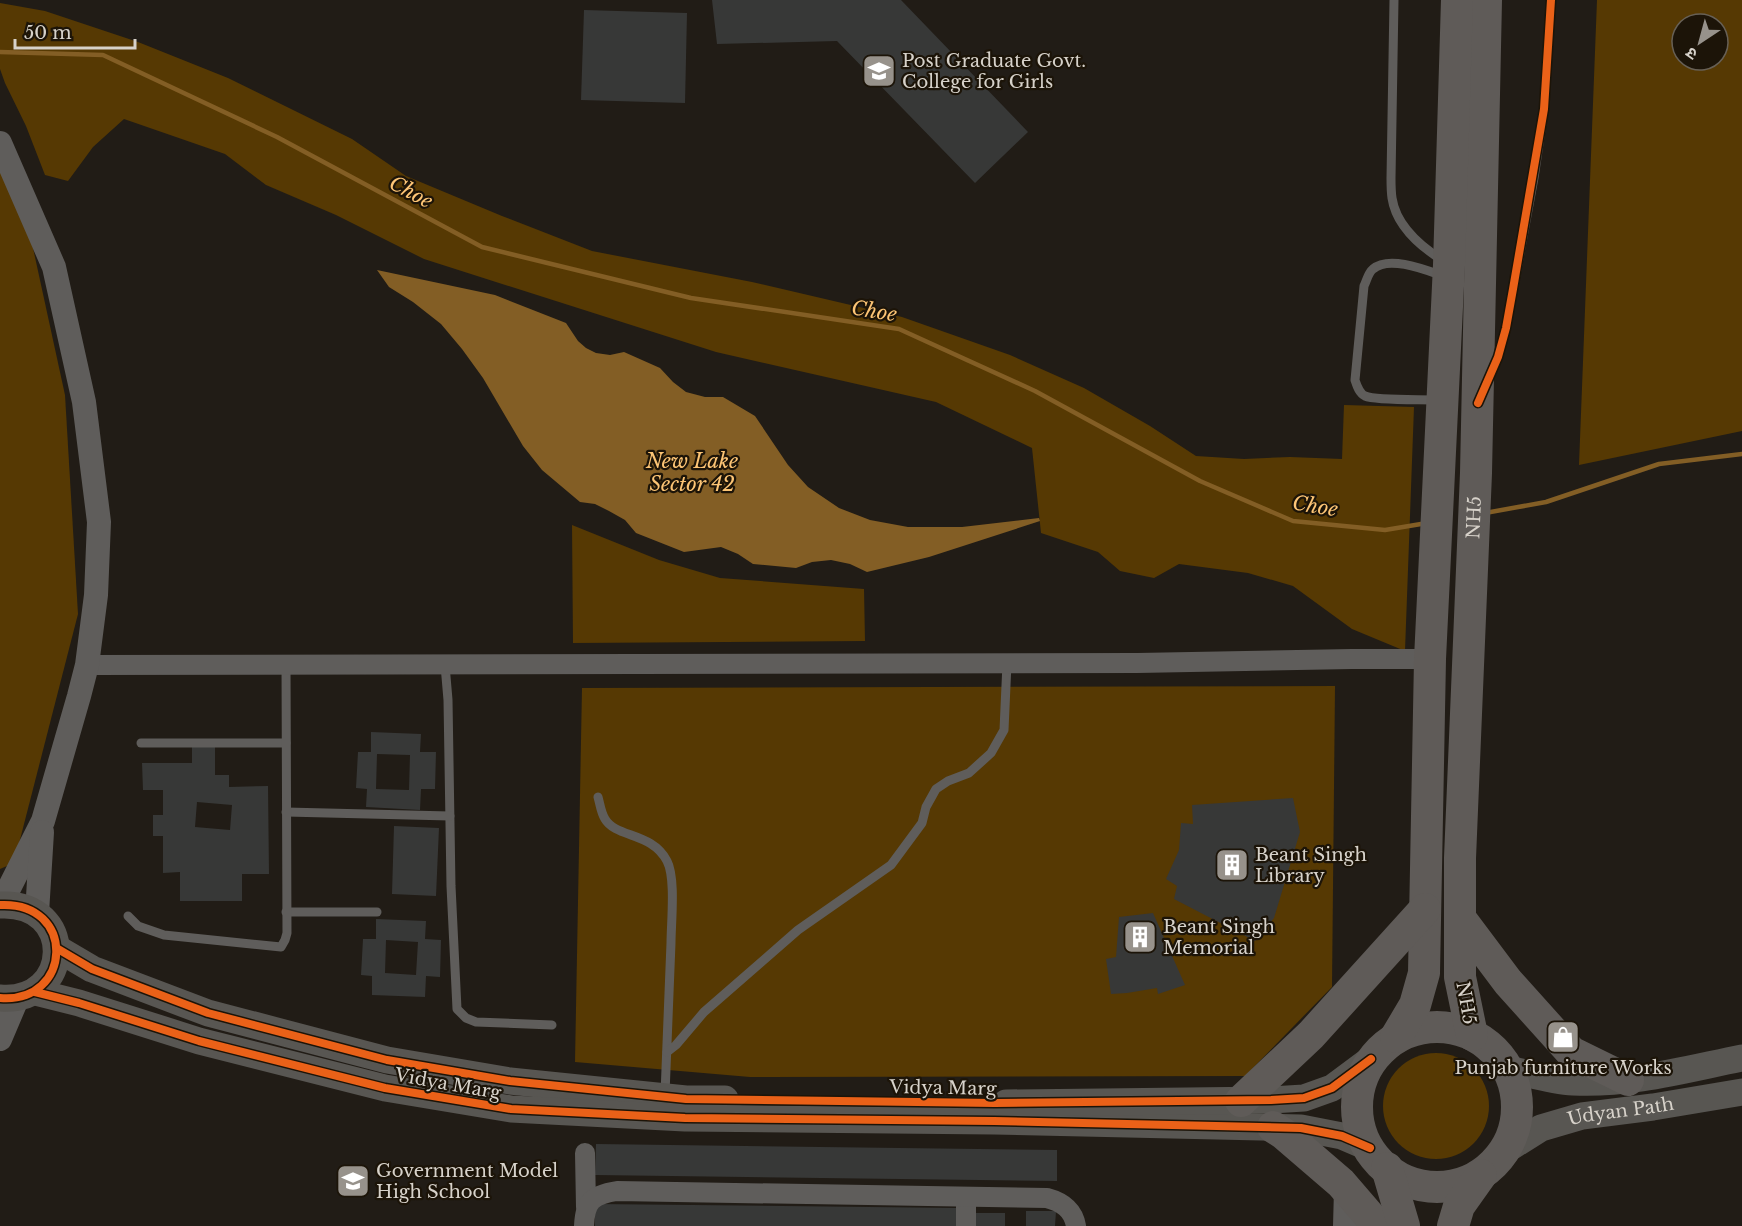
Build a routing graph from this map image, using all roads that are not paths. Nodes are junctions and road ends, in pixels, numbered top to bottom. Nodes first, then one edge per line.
1 (1394, 0) edge
2 (1457, 0) edge
3 (1486, 0) edge
4 (1551, 0) edge
5 (0, 143) edge
6 (1449, 271) junction
7 (1443, 400) junction
8 (1478, 403) junction
9 (1430, 659) junction
10 (1007, 663) junction
11 (286, 664) junction
12 (87, 665) junction
13 (445, 665) junction
14 (141, 743) dead end
15 (286, 743) junction
16 (598, 797) dead end
17 (286, 812) junction
18 (450, 816) junction
19 (43, 821) junction
20 (0, 904) edge
21 (1425, 909) junction
22 (37, 912) junction
23 (286, 912) junction
24 (377, 912) dead end
25 (128, 916) dead end
26 (1460, 918) junction
27 (58, 949) junction
28 (18, 996) edge
29 (552, 1025) dead end
30 (1472, 1035) junction
31 (1396, 1037) junction
32 (0, 1039) edge
33 (667, 1052) junction
34 (1742, 1058) edge
35 (1371, 1059) junction
36 (1509, 1069) junction
37 (1628, 1080) junction
38 (1742, 1092) edge
39 (665, 1097) junction
40 (1241, 1101) junction
41 (1273, 1127) junction
42 (1506, 1150) junction
43 (585, 1153) dead end
44 (1378, 1158) junction
45 (1481, 1175) junction
46 (1346, 1189) junction
47 (966, 1197) junction
48 (585, 1217) edge
49 (966, 1226) edge
50 (1076, 1226) edge
51 (1346, 1226) edge
52 (1378, 1226) edge
53 (1404, 1226) edge
54 (1453, 1226) edge

1 - 6 lane
2 - 6 highway, NH5
3 - 8 highway, NH5 / NH5
4 - 8 lane
5 - 12 street
6 - 7 highway, NH5
6 - 7 lane
7 - 9 highway, NH5 / NH5
8 - 26 highway, NH5 / NH5
9 - 10 street
9 - 21 highway, NH5
10 - 13 street
10 - 33 lane
11 - 12 street
11 - 13 street
11 - 15 lane
12 - 19 street
13 - 18 lane
14 - 15 lane
15 - 17 lane
16 - 33 lane
17 - 18 lane
17 - 23 lane
18 - 29 lane
19 - 20 street
19 - 22 street
20 - 22 main road
21 - 31 highway, NH5
21 - 40 highway
22 - 27 main road
23 - 24 lane
23 - 25 lane
26 - 30 highway, NH5 / NH5
26 - 37 highway
27 - 28 main road
27 - 39 main road, Vidya Marg
28 - 32 street
28 - 41 main road, Vidya Marg
30 - 31 highway, NH5
30 - 36 highway, NH5
31 - 35 highway, NH5
33 - 39 lane
34 - 37 main road, Udyan Path
35 - 40 main road, Vidya Marg
35 - 44 highway, NH5
36 - 37 main road, Udyan Path
36 - 42 highway
38 - 42 main road, Udyan Path
39 - 40 main road, Vidya Marg
41 - 44 main road, Vidya Marg
41 - 46 highway
42 - 45 highway
43 - 48 street
44 - 45 highway
44 - 53 highway, NH5
45 - 54 highway
46 - 51 street
46 - 52 highway
47 - 48 street
47 - 49 street
47 - 50 street

